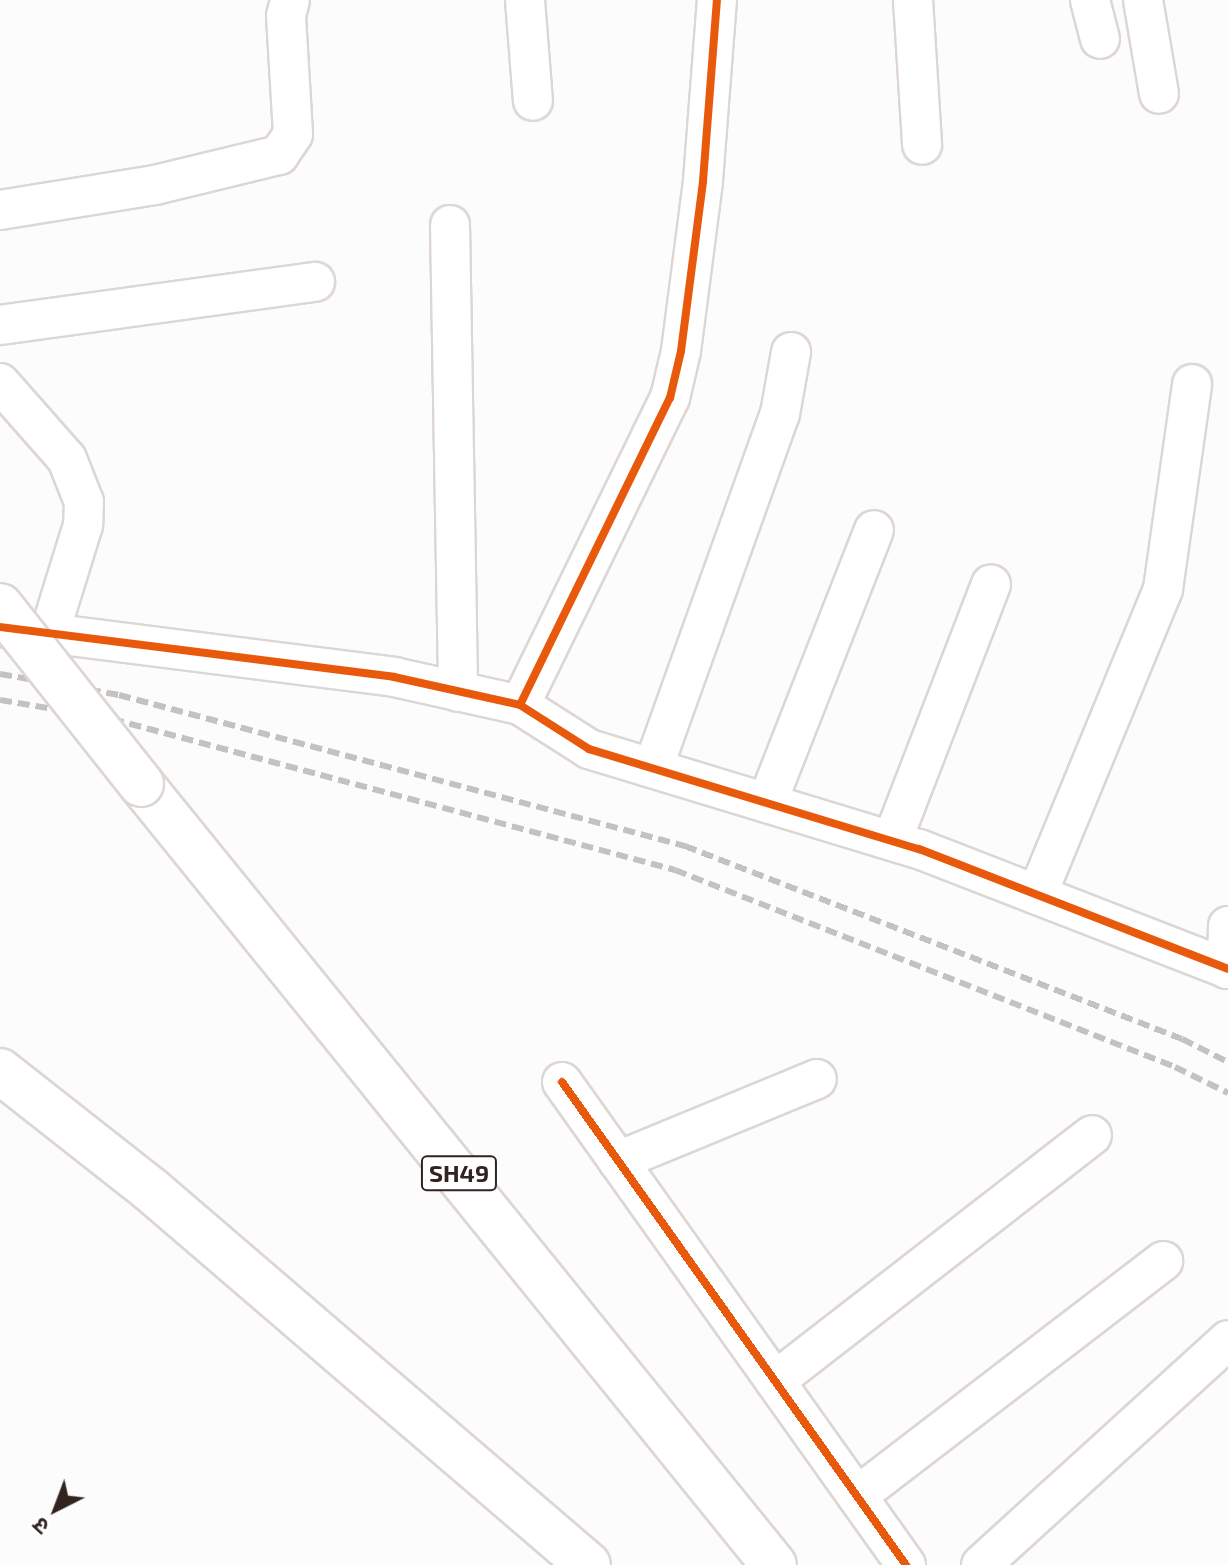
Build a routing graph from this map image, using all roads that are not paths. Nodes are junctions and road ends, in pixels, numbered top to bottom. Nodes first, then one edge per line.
1 (290, 0) edge
2 (525, 0) edge
3 (717, 0) edge
4 (913, 0) edge
5 (1090, 0) edge
6 (1143, 0) edge
7 (1100, 39) dead end
8 (1159, 94) dead end
9 (533, 101) dead end
10 (922, 145) dead end
11 (0, 210) edge
12 (450, 225) dead end
13 (315, 282) dead end
14 (0, 325) edge
15 (791, 352) dead end
16 (0, 383) edge
17 (1192, 384) dead end
18 (874, 530) dead end
19 (991, 584) dead end
20 (0, 606) edge
21 (0, 627) edge
22 (49, 635) junction
23 (458, 692) junction
24 (528, 712) junction
25 (653, 768) junction
26 (767, 803) junction
27 (892, 841) junction
28 (1037, 895) junction
29 (1228, 926) edge
30 (1228, 969) edge
31 (0, 1071) edge
32 (817, 1079) dead end
33 (562, 1082) dead end
34 (1092, 1135) dead end
35 (618, 1161) junction
36 (1163, 1261) dead end
37 (1228, 1340) edge
38 (775, 1381) junction
39 (857, 1496) junction
40 (588, 1565) edge
41 (774, 1565) edge
42 (906, 1565) edge
43 (981, 1565) edge

1 - 11 street
2 - 9 street
3 - 24 street
4 - 10 street
5 - 7 street
6 - 8 street
12 - 23 street
13 - 14 street
15 - 25 street
16 - 22 street
17 - 28 street
18 - 26 street
19 - 27 street
20 - 41 main road, SH49, bridge
21 - 22 street
22 - 23 street
23 - 24 street
24 - 25 street
25 - 26 street
26 - 27 street
27 - 28 street
28 - 30 street
29 - 30 street
31 - 40 main road
32 - 35 street
33 - 35 street
34 - 38 street
35 - 38 street
36 - 39 street
37 - 43 street
38 - 39 street
39 - 42 street

